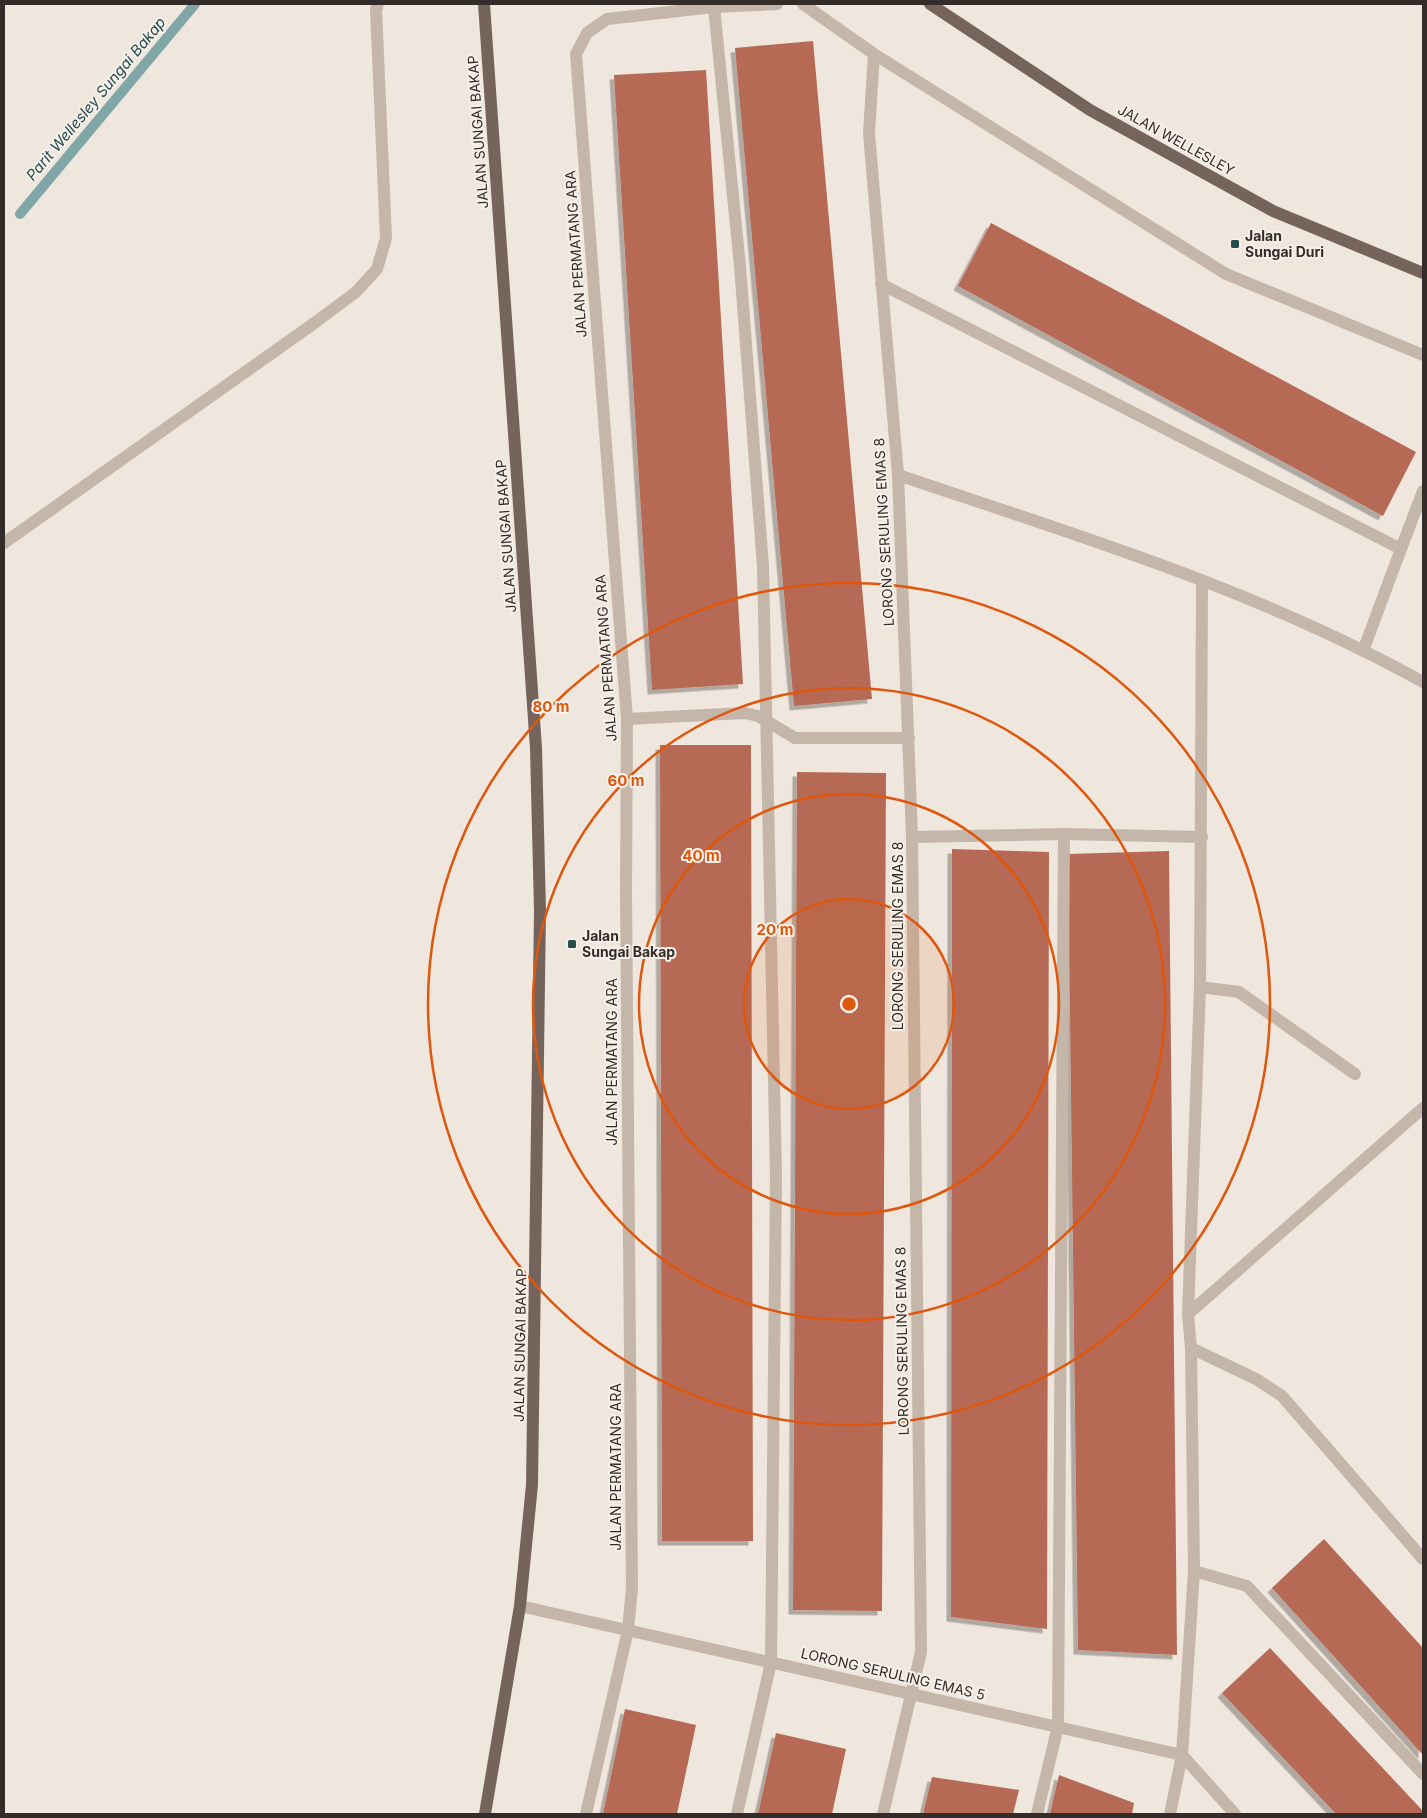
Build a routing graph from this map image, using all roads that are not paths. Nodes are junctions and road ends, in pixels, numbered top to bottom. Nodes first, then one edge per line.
1 (378, 4) edge
2 (484, 4) edge
3 (777, 4) edge
4 (803, 4) edge
5 (930, 4) edge
6 (714, 7) junction
7 (874, 54) junction
8 (1423, 273) edge
9 (882, 284) junction
10 (1423, 355) edge
11 (898, 475) junction
12 (1423, 491) edge
13 (4, 543) edge
14 (1401, 549) junction
15 (1202, 582) junction
16 (1363, 651) junction
17 (1423, 682) edge
18 (627, 718) junction
19 (767, 723) junction
20 (909, 738) junction
21 (1064, 834) junction
22 (912, 837) junction
23 (1202, 837) junction
24 (1200, 987) junction
25 (1355, 1074) dead end
26 (1423, 1108) edge
27 (1188, 1314) junction
28 (1191, 1348) junction
29 (1423, 1559) edge
30 (1194, 1571) junction
31 (520, 1606) junction
32 (628, 1630) junction
33 (771, 1662) junction
34 (911, 1694) junction
35 (1058, 1726) junction
36 (1182, 1755) junction
37 (1423, 1774) edge
38 (485, 1814) edge
39 (586, 1814) edge
40 (737, 1814) edge
41 (883, 1814) edge
42 (1037, 1814) edge
43 (1170, 1814) edge
44 (1236, 1814) edge

1 - 13 street
2 - 31 main road, JALAN SUNGAI BAKAP
3 - 6 street
4 - 7 street
5 - 8 main road, JALAN WELLESLEY
6 - 18 street, JALAN PERMATANG ARA
6 - 19 street
7 - 9 street, LORONG SERULING EMAS 8
7 - 10 street
9 - 11 street, LORONG SERULING EMAS 8
9 - 14 street
11 - 15 street
11 - 20 street, LORONG SERULING EMAS 8
12 - 14 street
14 - 16 street
15 - 16 street
15 - 23 street
16 - 17 street
18 - 19 street
18 - 32 street, JALAN PERMATANG ARA
19 - 20 street
19 - 33 street
20 - 22 street, LORONG SERULING EMAS 8
21 - 22 street
21 - 23 street
21 - 35 street
22 - 34 street, LORONG SERULING EMAS 8
23 - 24 street
24 - 25 street
24 - 27 street
26 - 27 street
27 - 28 street
28 - 29 street
28 - 30 street
30 - 36 street
30 - 37 street
31 - 32 street, LORONG SERULING EMAS 5
31 - 38 main road, JALAN SUNGAI BAKAP
32 - 33 street, LORONG SERULING EMAS 5
32 - 39 street, JALAN PERMATANG ARA
33 - 34 street, LORONG SERULING EMAS 5
33 - 40 street
34 - 35 street, LORONG SERULING EMAS 5
34 - 41 street, LORONG SERULING EMAS 8
35 - 36 street, LORONG SERULING EMAS 5
35 - 42 street
36 - 43 street
36 - 44 street

